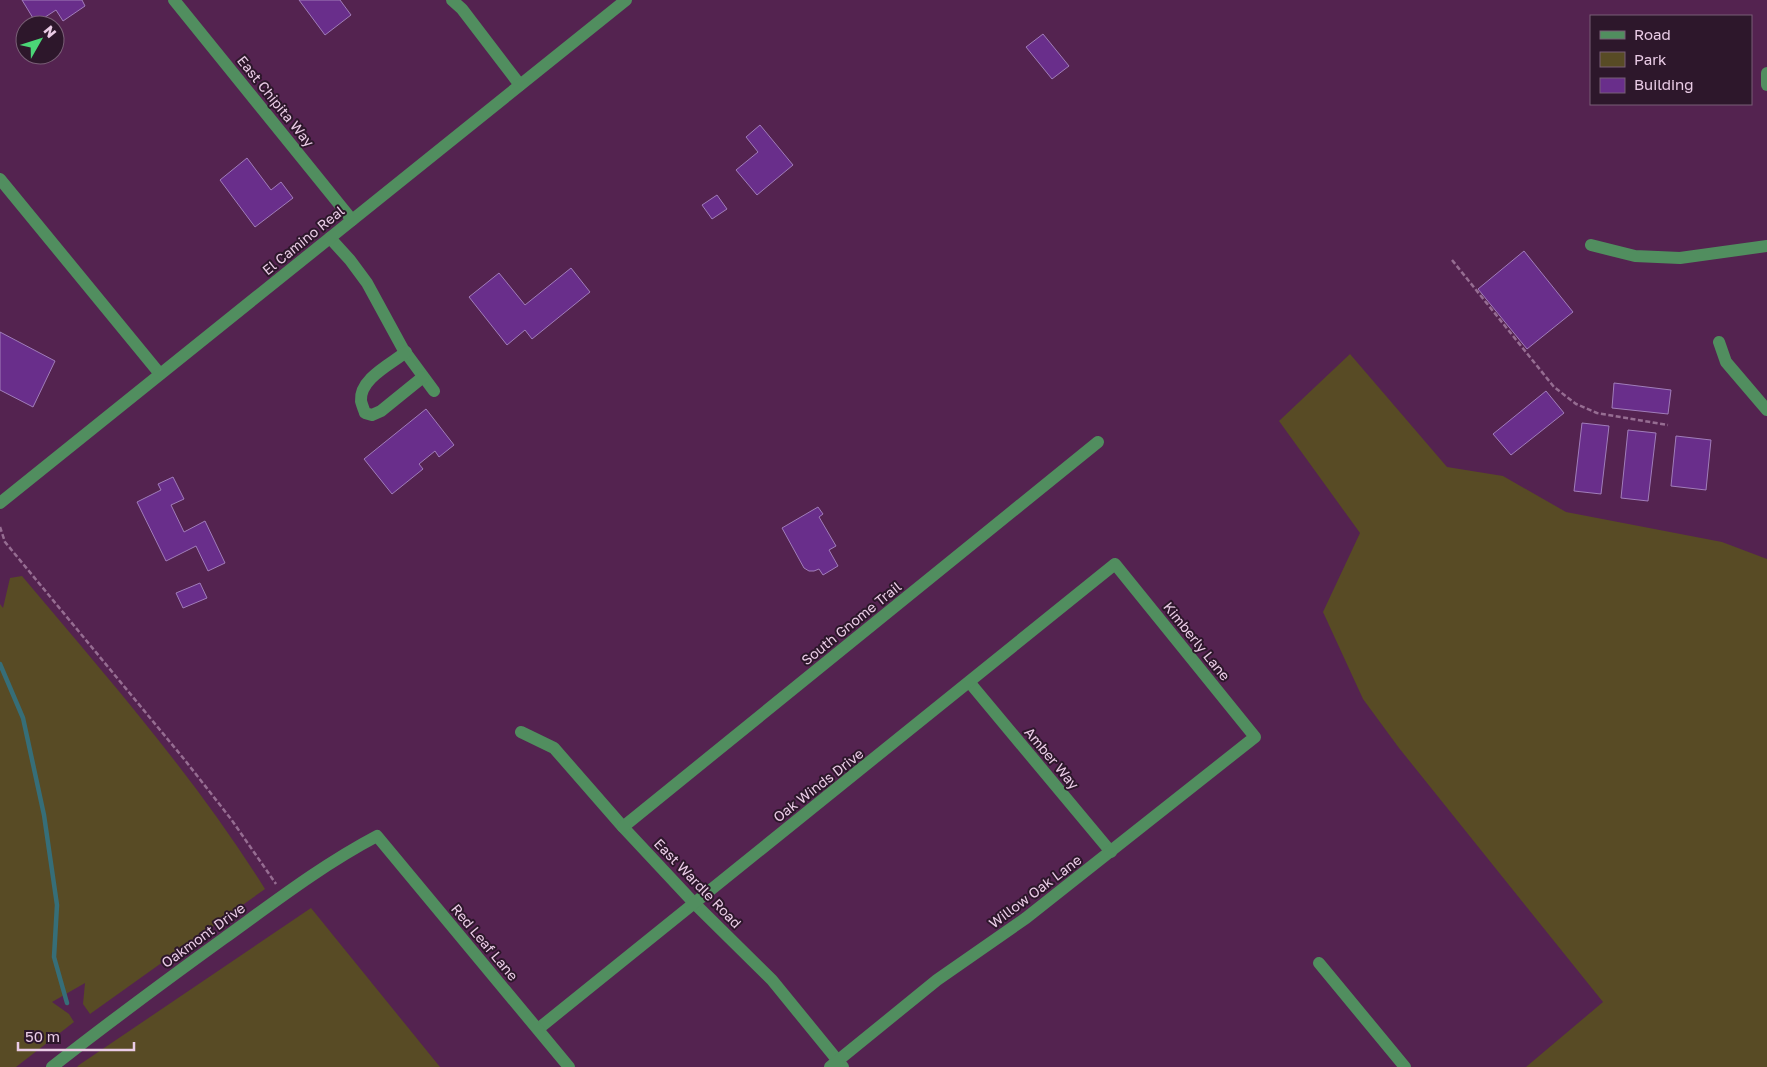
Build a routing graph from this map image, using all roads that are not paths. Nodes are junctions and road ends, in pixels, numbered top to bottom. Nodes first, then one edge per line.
1 (452, 0) edge
2 (626, 0) edge
3 (175, 1) edge
4 (1767, 72) edge
5 (520, 85) junction
6 (1767, 85) edge
7 (0, 179) edge
8 (352, 220) junction
9 (330, 238) junction
10 (1591, 245) dead end
11 (1767, 246) edge
12 (1719, 342) dead end
13 (406, 352) junction
14 (160, 374) junction
15 (424, 377) junction
16 (434, 391) dead end
17 (1767, 410) edge
18 (1098, 442) dead end
19 (0, 504) edge
20 (1116, 564) joint
21 (970, 683) junction
22 (521, 732) dead end
23 (1256, 737) joint
24 (623, 827) junction
25 (378, 836) joint
26 (1111, 852) junction
27 (694, 902) junction
28 (1320, 963) dead end
29 (538, 1029) junction
30 (837, 1065) edge
31 (52, 1067) edge
32 (569, 1067) edge
33 (1405, 1067) edge

1 - 5 street
2 - 5 street, El Camino Real
3 - 8 street, East Chipita Way
4 - 6 street
5 - 8 street, El Camino Real
7 - 14 street
8 - 9 street, El Camino Real
9 - 13 street
9 - 14 street, El Camino Real
10 - 11 street
12 - 17 street
13 - 15 street
13 - 15 street
14 - 19 street, El Camino Real
15 - 16 street
18 - 24 street, South Gnome Trail
20 - 21 street, Oak Winds Drive
20 - 23 street, Kimberly Lane
21 - 26 street, Amber Way
21 - 27 street, Oak Winds Drive
22 - 24 street, East Wardle Road
23 - 26 street, Willow Oak Lane
24 - 27 street, East Wardle Road
25 - 29 street, Red Leaf Lane
25 - 31 street, Oakmont Drive
26 - 30 street, Willow Oak Lane
27 - 29 street, Oak Winds Drive
27 - 30 street, East Wardle Road
28 - 33 street
29 - 32 street, Red Leaf Lane

